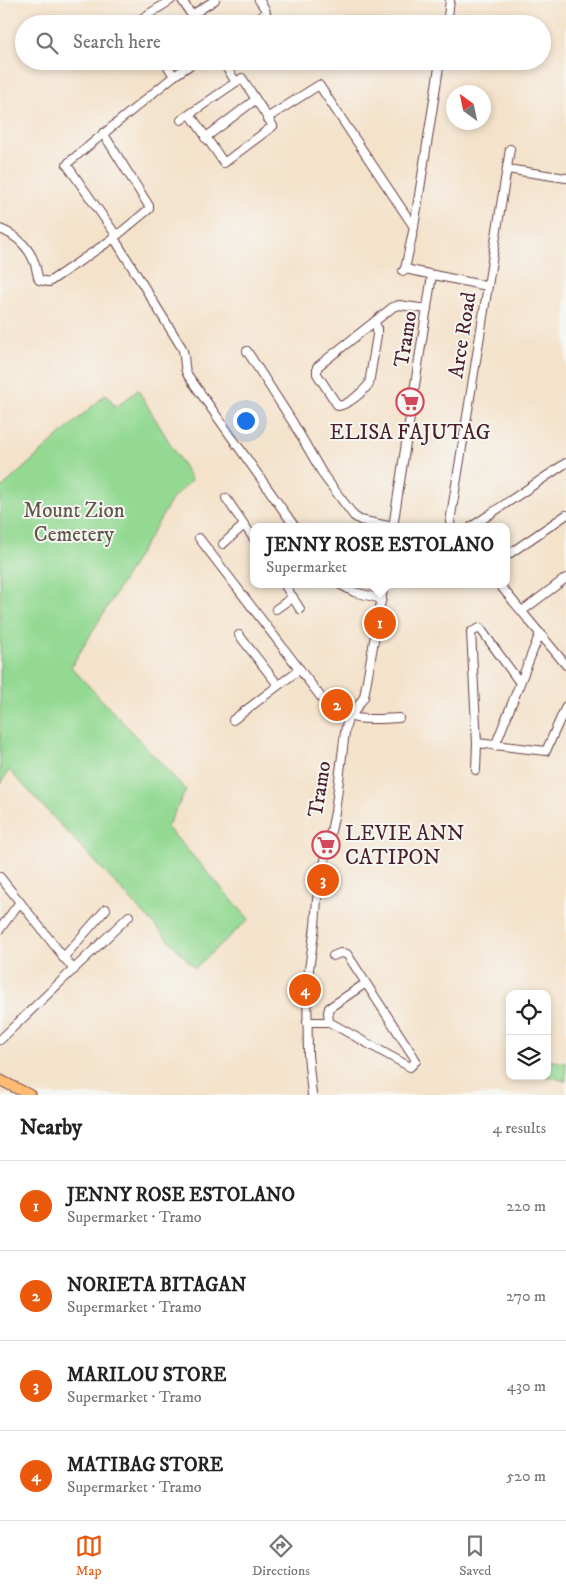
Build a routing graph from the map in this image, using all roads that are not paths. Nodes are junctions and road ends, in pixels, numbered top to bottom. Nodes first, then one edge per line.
1 (171, 0) edge
2 (182, 0) edge
3 (215, 0) edge
4 (259, 0) edge
5 (450, 0) edge
6 (147, 15) edge
7 (191, 15) edge
8 (193, 15) edge
9 (263, 15) edge
10 (448, 15) edge
11 (170, 70) edge
12 (183, 70) edge
13 (228, 70) edge
14 (439, 70) edge
15 (174, 76) junction
16 (236, 82) junction
17 (256, 100) junction
18 (190, 114) junction
19 (268, 118) junction
20 (181, 120) dead end
21 (103, 133) junction
22 (205, 138) junction
23 (510, 149) dead end
24 (507, 169) junction
25 (566, 178) edge
26 (414, 227) junction
27 (0, 229) edge
28 (115, 237) junction
29 (432, 275) junction
30 (487, 286) junction
31 (428, 309) junction
32 (374, 322) junction
33 (247, 351) dead end
34 (566, 463) edge
35 (226, 498) dead end
36 (566, 515) edge
37 (292, 523) edge
38 (374, 523) edge
39 (394, 523) edge
40 (450, 523) edge
41 (477, 523) edge
42 (244, 525) junction
43 (250, 533) edge
44 (199, 538) dead end
45 (223, 544) dead end
46 (510, 553) edge
47 (566, 578) edge
48 (287, 588) edge
49 (346, 588) edge
50 (383, 588) edge
51 (502, 588) edge
52 (293, 597) junction
53 (382, 599) junction
54 (276, 608) dead end
55 (300, 609) dead end
56 (522, 611) junction
57 (540, 633) junction
58 (238, 635) dead end
59 (566, 665) edge
60 (300, 669) junction
61 (520, 683) junction
62 (278, 685) junction
63 (566, 706) edge
64 (348, 717) junction
65 (399, 718) dead end
66 (233, 720) dead end
67 (477, 744) junction
68 (495, 746) junction
69 (476, 770) dead end
70 (0, 877) edge
71 (20, 902) junction
72 (106, 908) dead end
73 (129, 916) dead end
74 (0, 929) edge
75 (333, 956) dead end
76 (63, 958) junction
77 (74, 970) junction
78 (366, 983) junction
79 (307, 1022) junction
80 (329, 1022) junction
81 (0, 1040) edge
82 (0, 1080) edge
83 (30, 1095) edge
84 (312, 1095) edge

1 - 6 street
2 - 7 street
3 - 8 street
4 - 9 street
5 - 10 street
11 - 15 street
12 - 15 street
13 - 16 street
14 - 26 street
15 - 21 street
16 - 17 street
16 - 18 street
17 - 19 street
17 - 22 street
18 - 20 street
18 - 22 street
19 - 22 street
19 - 26 street
21 - 28 street
21 - 28 street
23 - 24 street, Arce Road
24 - 25 street
24 - 30 street, Arce Road
26 - 29 street
27 - 28 street
28 - 37 street
29 - 30 street
29 - 31 street, Tramo
30 - 40 street, Arce Road
31 - 32 street
31 - 39 street, Tramo
32 - 32 street
33 - 38 street
34 - 41 street
35 - 42 street
36 - 46 street
42 - 43 street
42 - 45 street
44 - 60 street
47 - 56 street
48 - 52 street
49 - 53 street
50 - 53 street, Tramo
51 - 56 street
52 - 54 street
52 - 55 street
53 - 64 street, Tramo
56 - 57 street
57 - 59 street
57 - 61 street
58 - 62 street
60 - 62 street
60 - 64 street
61 - 67 street
61 - 68 street
62 - 66 street
63 - 68 street
64 - 65 street
64 - 79 street, Tramo
67 - 68 street
67 - 69 street
70 - 71 street
71 - 74 street
71 - 76 street
72 - 76 street
73 - 77 street
75 - 78 street
76 - 77 street
77 - 81 street
78 - 80 street
78 - 80 street
79 - 80 street
79 - 84 street, Tramo
82 - 83 main road

